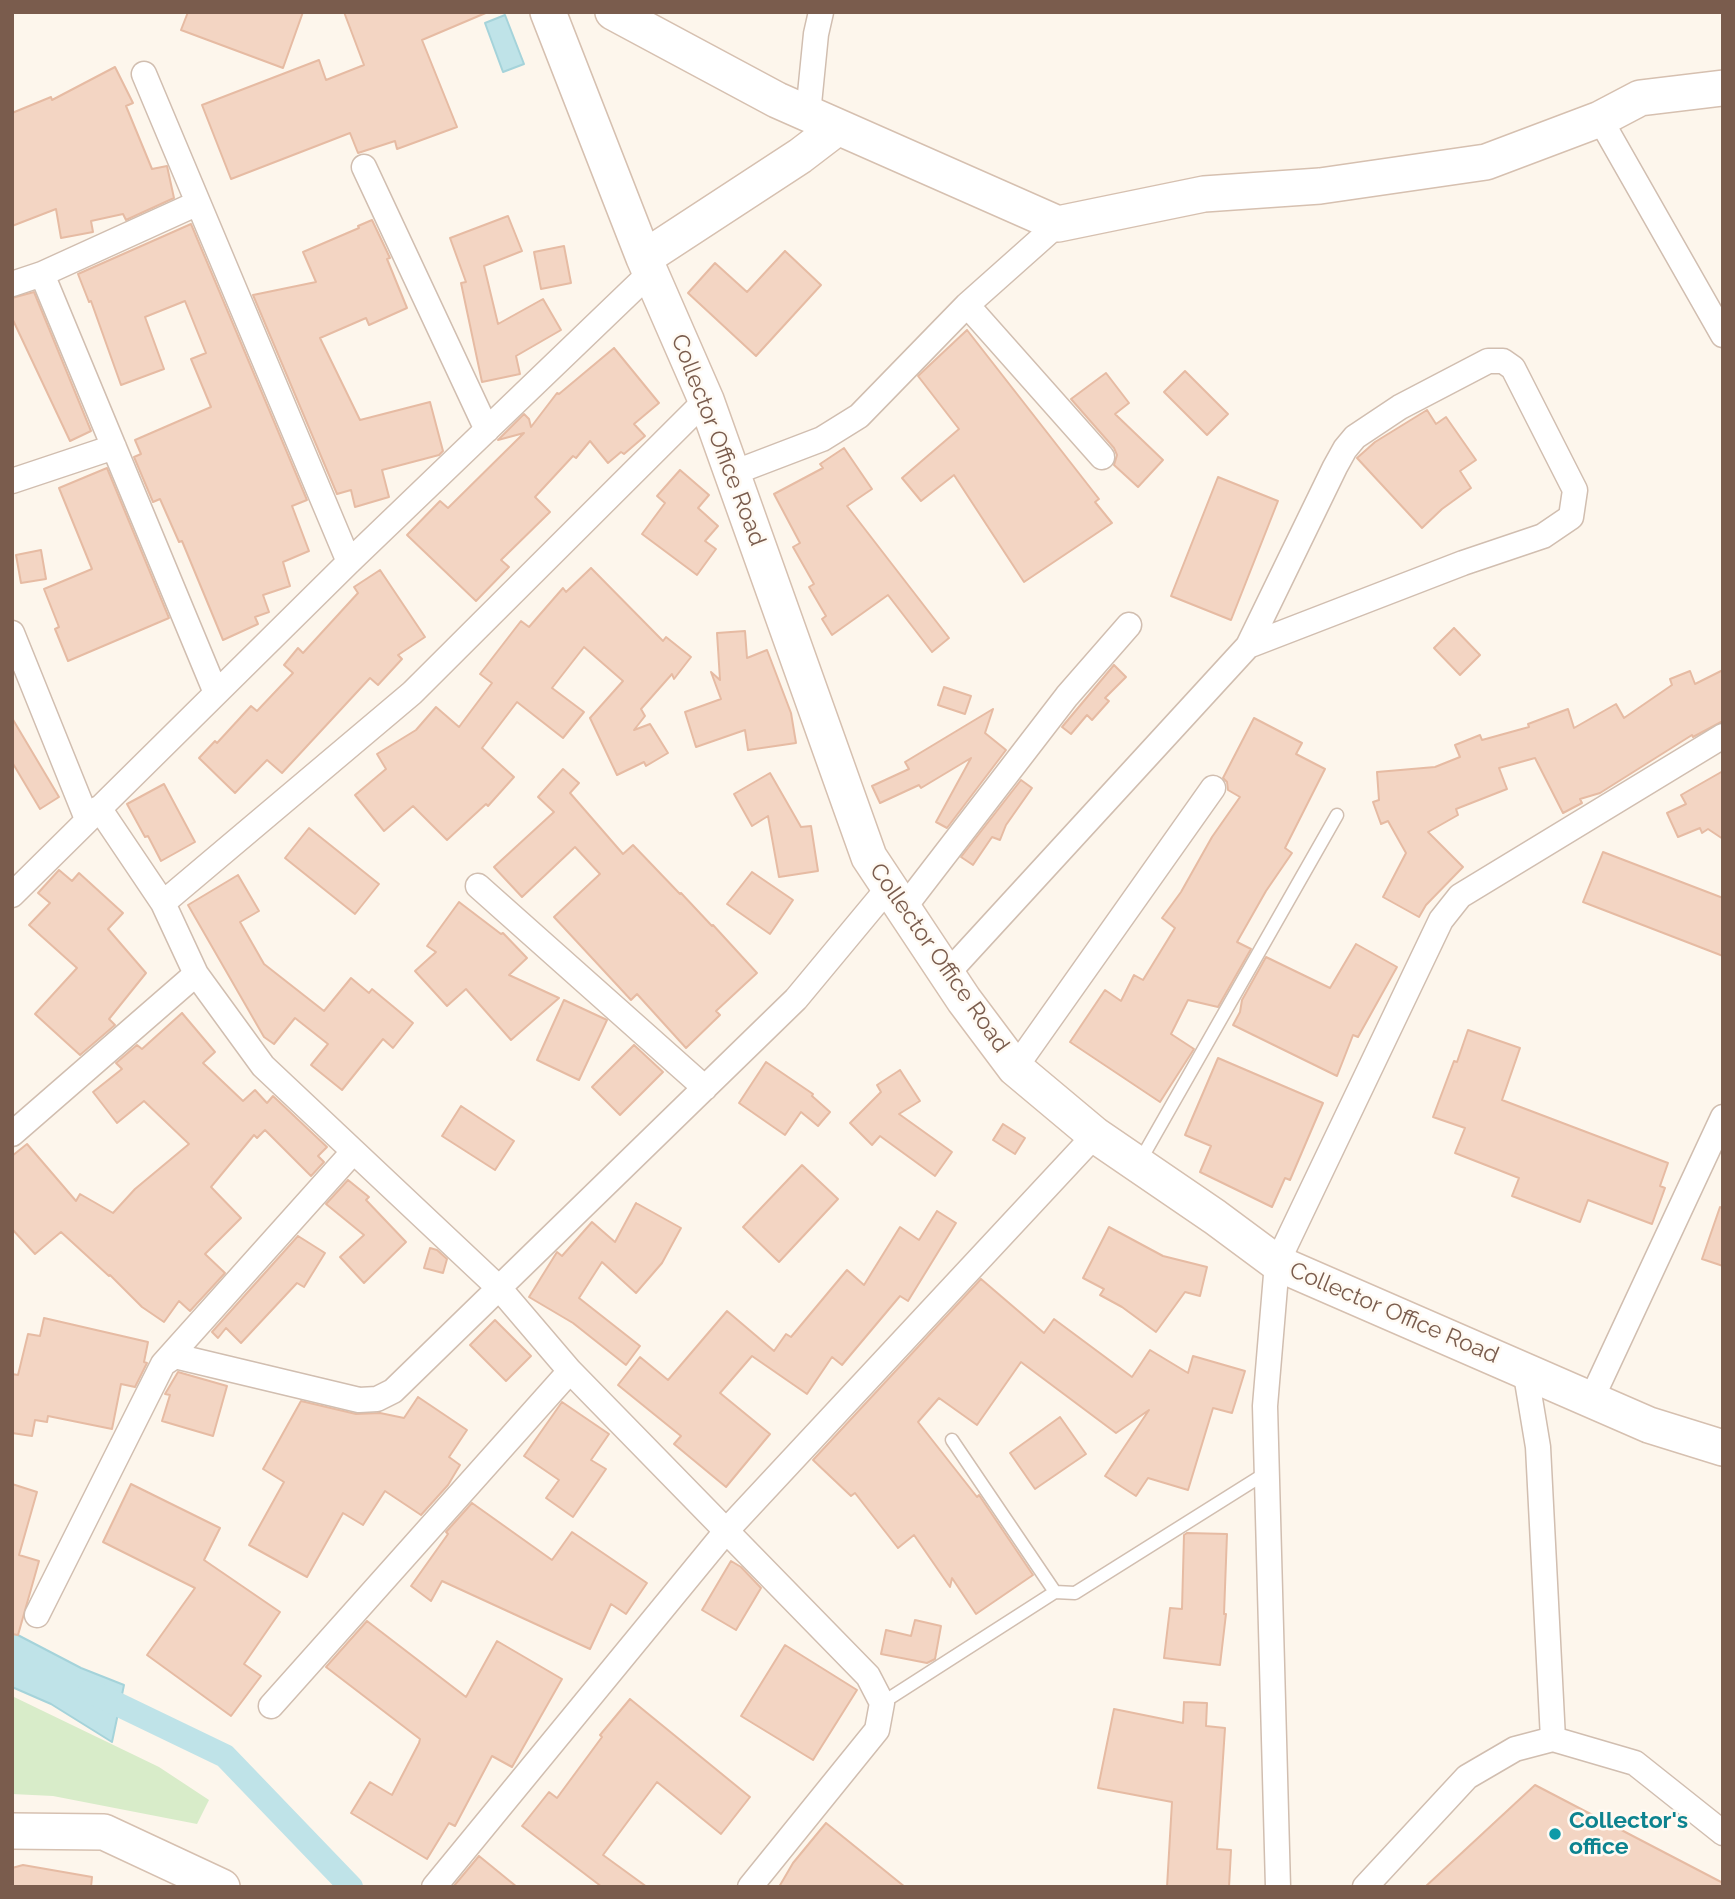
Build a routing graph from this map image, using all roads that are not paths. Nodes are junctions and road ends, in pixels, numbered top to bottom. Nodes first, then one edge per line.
1 (548, 12) edge
2 (613, 12) edge
3 (821, 12) edge
4 (144, 74) dead end
5 (1723, 88) edge
6 (1600, 119) junction
7 (823, 120) junction
8 (364, 167) dead end
9 (198, 203) junction
10 (1058, 224) junction
11 (647, 265) junction
12 (42, 274) junction
13 (12, 284) edge
14 (967, 305) junction
15 (1723, 335) edge
16 (706, 400) junction
17 (487, 430) junction
18 (114, 447) junction
19 (1101, 457) dead end
20 (733, 473) junction
21 (12, 481) edge
22 (349, 562) junction
23 (1129, 625) dead end
24 (12, 633) edge
25 (1248, 646) junction
26 (216, 693) junction
27 (1723, 736) edge
28 (1213, 788) dead end
29 (93, 813) junction
30 (1337, 815) dead end
31 (478, 886) dead end
32 (12, 895) edge
33 (896, 898) junction
34 (163, 904) junction
35 (196, 974) junction
36 (946, 975) junction
37 (1015, 1068) junction
38 (705, 1088) junction
39 (1723, 1117) edge
40 (12, 1134) edge
41 (1095, 1135) junction
42 (353, 1152) junction
43 (1138, 1164) junction
44 (1277, 1263) junction
45 (500, 1289) junction
46 (163, 1364) junction
47 (1525, 1369) junction
48 (570, 1371) junction
49 (1591, 1400) junction
50 (952, 1440) dead end
51 (1723, 1448) edge
52 (1266, 1473) junction
53 (727, 1530) junction
54 (1055, 1592) junction
55 (37, 1615) dead end
56 (882, 1703) junction
57 (271, 1706) dead end
58 (1553, 1739) junction
59 (12, 1831) edge
60 (1723, 1833) edge
61 (222, 1887) edge
62 (434, 1887) edge
63 (750, 1887) edge
64 (1278, 1887) edge
65 (1365, 1887) edge

1 - 11 main road, Collector Office Road
2 - 7 main road
3 - 7 street
4 - 9 street
5 - 6 main road
6 - 10 main road
6 - 15 street
7 - 10 main road
7 - 11 main road
8 - 17 street
9 - 12 street
9 - 22 street
10 - 14 street
11 - 16 main road, Collector Office Road
11 - 17 street
12 - 13 street
12 - 18 street
14 - 19 street
14 - 20 street
16 - 20 main road, Collector Office Road
16 - 34 street
17 - 22 street
18 - 21 street
18 - 26 street
20 - 33 main road, Collector Office Road
22 - 26 street
23 - 33 street
24 - 29 street
25 - 25 street
25 - 36 street
26 - 29 street
27 - 44 street
28 - 37 street
29 - 32 street
29 - 34 street
30 - 43 lane
31 - 38 street
33 - 36 main road, Collector Office Road
33 - 38 street
34 - 35 street
35 - 40 street
35 - 42 street
36 - 37 main road, Collector Office Road
37 - 41 main road, Collector Office Road
38 - 45 street
39 - 49 street
41 - 43 main road, Collector Office Road
41 - 53 street
42 - 45 street
42 - 46 street
43 - 44 main road, Collector Office Road
44 - 47 main road, Collector Office Road
44 - 52 street
45 - 46 street
45 - 48 street
46 - 55 street
47 - 49 main road, Collector Office Road
47 - 58 street
48 - 53 street
48 - 57 street
49 - 51 main road, Collector Office Road
50 - 54 lane
52 - 54 lane
52 - 64 street
53 - 56 street
53 - 62 street
54 - 56 lane
56 - 63 street
58 - 60 street
58 - 65 street
59 - 61 main road

